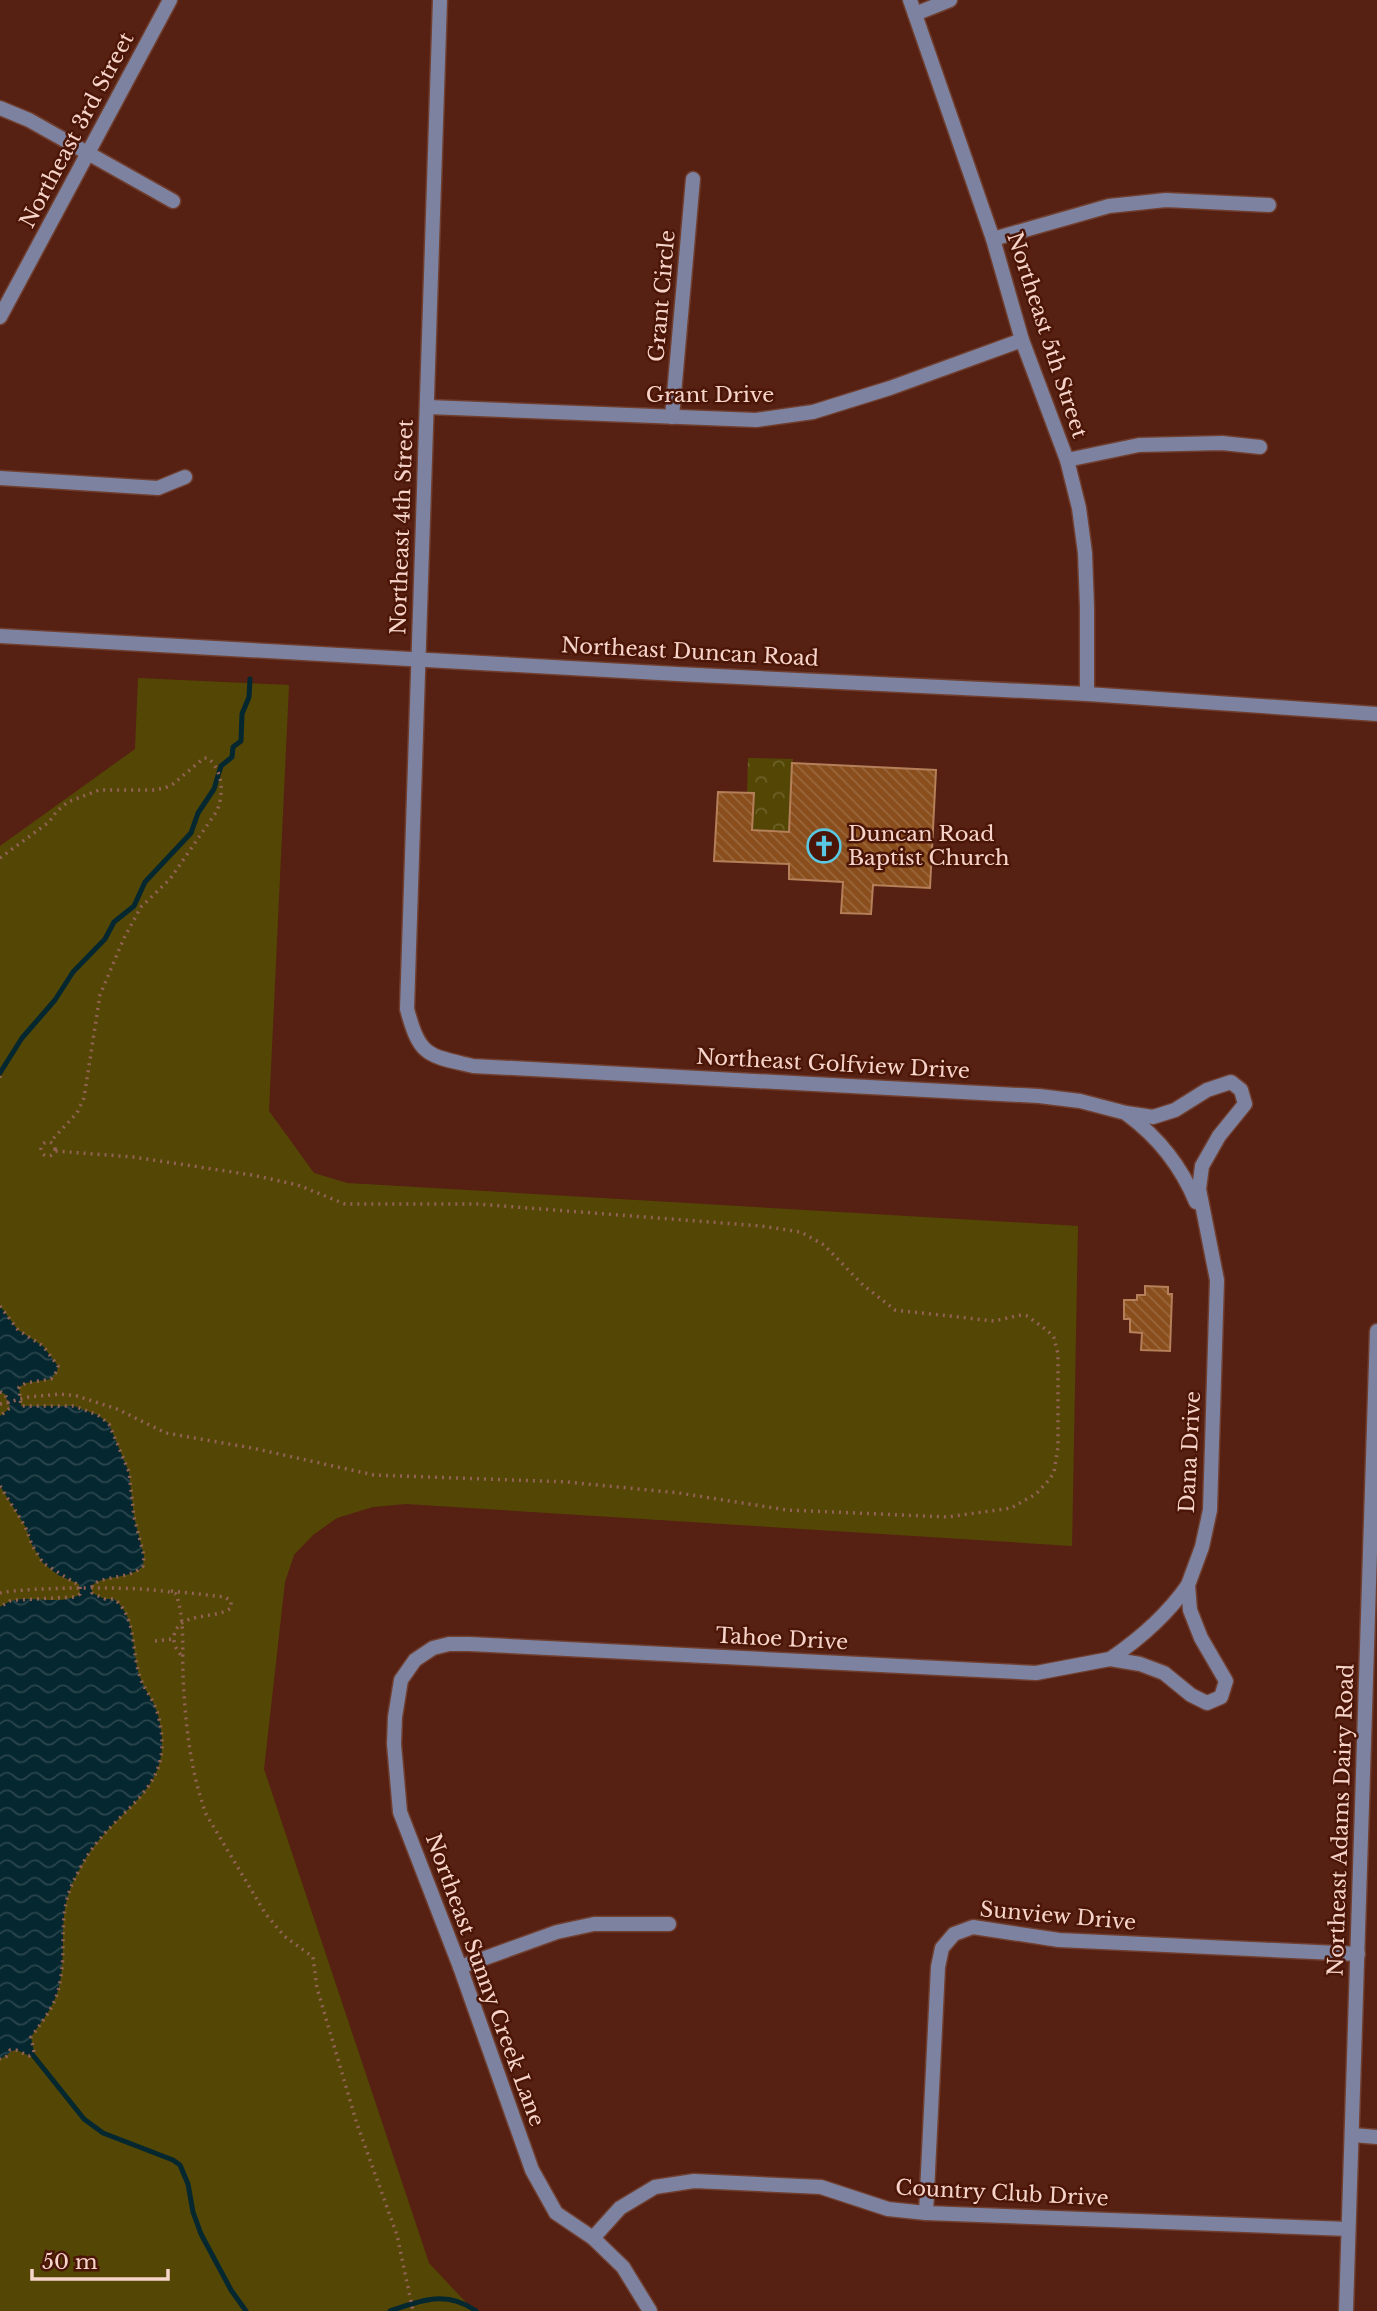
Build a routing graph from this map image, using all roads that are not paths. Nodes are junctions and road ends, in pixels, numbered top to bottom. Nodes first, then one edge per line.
1 (170, 0) edge
2 (440, 0) edge
3 (950, 0) edge
4 (913, 7) edge
5 (0, 108) edge
6 (89, 152) junction
7 (693, 179) dead end
8 (173, 201) dead end
9 (1269, 205) dead end
10 (993, 239) junction
11 (0, 317) edge
12 (1022, 340) junction
13 (428, 407) junction
14 (672, 417) junction
15 (1260, 447) dead end
16 (1067, 460) junction
17 (185, 477) dead end
18 (0, 478) edge
19 (0, 636) edge
20 (417, 658) junction
21 (1087, 694) junction
22 (1377, 714) edge
23 (425, 1050) joint
24 (1231, 1082) joint
25 (1126, 1114) junction
26 (1203, 1220) junction
27 (1377, 1331) edge
28 (1375, 1457) edge
29 (1188, 1585) junction
30 (449, 1644) joint
31 (1110, 1659) junction
32 (1223, 1676) joint
33 (669, 1924) dead end
34 (1358, 1954) junction
35 (460, 1967) junction
36 (1353, 2135) junction
37 (1377, 2137) edge
38 (926, 2213) junction
39 (1348, 2229) junction
40 (593, 2238) junction
41 (650, 2311) edge
42 (1346, 2311) edge

1 - 6 street, Northeast 3rd Street
2 - 13 street, Northeast 4th Street
3 - 4 street
4 - 10 street, Northeast 5th Street
5 - 6 street
6 - 8 street
6 - 11 street, Northeast 3rd Street
7 - 14 street, Grant Circle
9 - 10 street
10 - 12 street, Northeast 5th Street
12 - 14 street, Grant Drive
12 - 16 street, Northeast 5th Street
13 - 14 street, Grant Drive
13 - 20 street, Northeast 4th Street
15 - 16 street
16 - 21 street, Northeast 5th Street
17 - 18 street
19 - 20 street, Northeast Duncan Road
20 - 21 street, Northeast Duncan Road
20 - 23 street, Northeast 4th Street
21 - 22 street, Northeast Duncan Road
23 - 25 street, Northeast Golfview Drive
24 - 25 street, Northeast Golfview Drive
24 - 26 street, Dana Drive
25 - 26 street, Dana Drive
26 - 29 street, Dana Drive
27 - 28 street, Northeast Adams Dairy Road
28 - 34 street, Northeast Adams Dairy Road
29 - 31 street, Tahoe Drive
29 - 32 street, Dana Drive
30 - 31 street, Tahoe Drive
30 - 35 street, Northeast Sunny Creek Lane
31 - 32 street, Tahoe Drive
33 - 35 street
34 - 36 street, Northeast Adams Dairy Road
34 - 38 street, Sunview Drive
35 - 40 street, Northeast Sunny Creek Lane
36 - 37 street
36 - 39 street, Northeast Adams Dairy Road
38 - 39 street, Country Club Drive
38 - 40 street, Country Club Drive
39 - 42 street, Northeast Adams Dairy Road
40 - 41 street, Northeast Sunny Creek Lane

